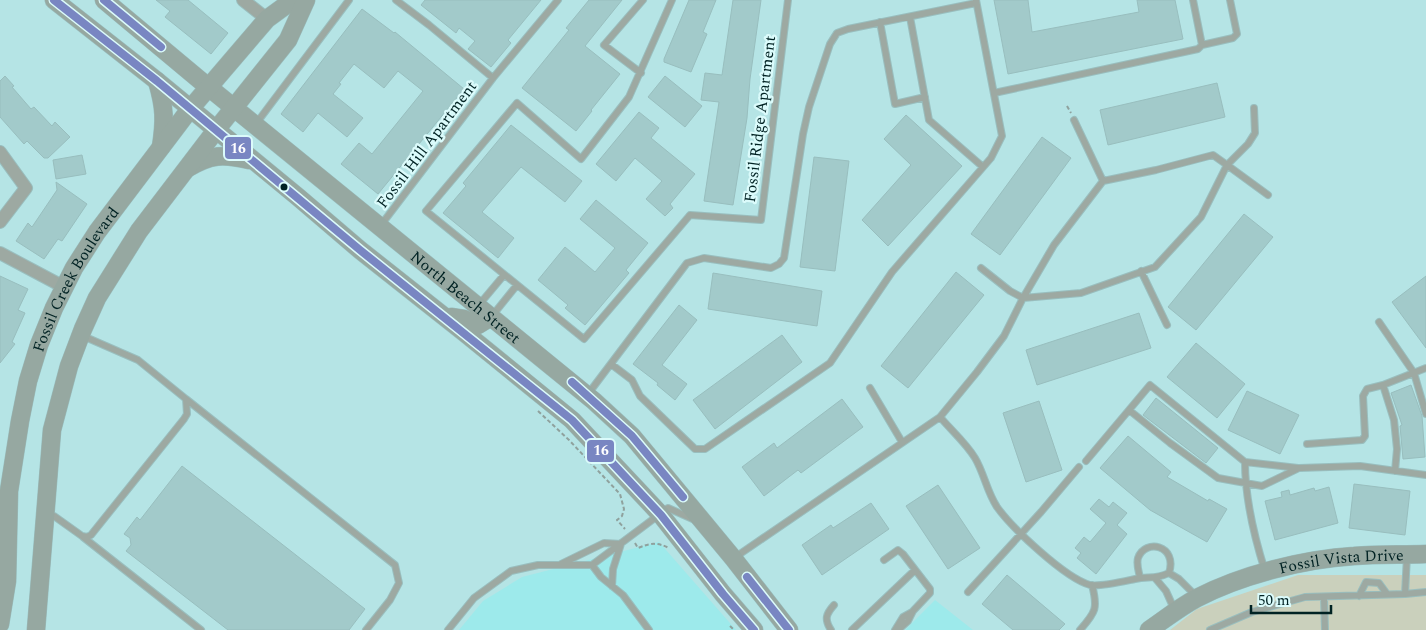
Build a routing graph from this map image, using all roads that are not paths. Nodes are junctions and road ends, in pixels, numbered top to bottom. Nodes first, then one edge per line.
1 (54, 0) edge
2 (104, 0) edge
3 (243, 0) edge
4 (293, 0) edge
5 (306, 0) edge
6 (349, 0) edge
7 (396, 0) edge
8 (558, 0) edge
9 (643, 0) edge
10 (672, 0) edge
11 (788, 0) edge
12 (1193, 0) edge
13 (1230, 0) edge
14 (976, 1) edge
15 (910, 17) junction
16 (267, 19) junction
17 (880, 22) junction
18 (1202, 45) junction
19 (641, 73) junction
20 (493, 78) junction
21 (157, 81) junction
22 (209, 87) junction
23 (994, 93) junction
24 (925, 97) junction
25 (234, 108) junction
26 (1254, 108) dead end
27 (190, 109) junction
28 (1074, 120) dead end
29 (255, 125) junction
30 (216, 130) junction
31 (160, 149) junction
32 (0, 152) edge
33 (252, 161) junction
34 (1227, 165) junction
35 (983, 167) junction
36 (186, 169) junction
37 (1103, 181) junction
38 (1268, 194) dead end
39 (0, 222) edge
40 (380, 226) junction
41 (0, 253) edge
42 (981, 268) dead end
43 (1141, 271) junction
44 (504, 274) junction
45 (517, 285) junction
46 (64, 287) junction
47 (1023, 298) junction
48 (484, 312) junction
49 (443, 316) junction
50 (1380, 322) dead end
51 (1166, 325) dead end
52 (81, 336) junction
53 (611, 364) junction
54 (1426, 368) edge
55 (1414, 373) junction
56 (1383, 385) junction
57 (870, 388) dead end
58 (588, 395) junction
59 (186, 399) junction
60 (1129, 410) junction
61 (1426, 414) edge
62 (940, 417) junction
63 (902, 442) junction
64 (1307, 444) dead end
65 (1086, 461) dead end
66 (1245, 462) junction
67 (1079, 467) dead end
68 (1299, 468) junction
69 (1395, 471) junction
70 (1426, 475) edge
71 (1245, 483) junction
72 (4, 490) edge
73 (661, 514) junction
74 (45, 519) junction
75 (706, 525) junction
76 (1020, 534) junction
77 (82, 536) junction
78 (620, 544) junction
79 (1407, 554) junction
80 (1426, 554) edge
81 (733, 558) junction
82 (884, 560) dead end
83 (560, 565) junction
84 (592, 565) junction
85 (915, 570) junction
86 (1168, 572) junction
87 (1265, 572) junction
88 (1140, 578) junction
89 (1155, 578) junction
90 (612, 586) junction
91 (1092, 586) junction
92 (968, 592) dead end
93 (1426, 592) edge
94 (1387, 594) junction
95 (1405, 594) junction
96 (1359, 596) junction
97 (1324, 597) junction
98 (1198, 598) junction
99 (834, 605) dead end
100 (1175, 611) junction
101 (0, 624) edge
102 (36, 630) edge
103 (201, 630) edge
104 (366, 630) edge
105 (448, 630) edge
106 (649, 630) edge
107 (754, 630) edge
108 (789, 630) edge
109 (831, 630) edge
110 (852, 630) edge
111 (896, 630) edge
112 (1080, 630) edge
113 (1150, 630) edge
114 (1210, 630) edge
115 (1325, 630) edge

1 - 21 main road, North Beach Street
2 - 22 main road, North Beach Street
3 - 16 street
4 - 16 main road, Fossil Creek Boulevard
5 - 25 main road, Fossil Creek Boulevard
6 - 29 lane
7 - 20 lane, Fossil Hill Apartment
8 - 20 lane, Fossil Hill Apartment
9 - 19 lane
10 - 19 lane, Fossil Ridge Apartment
11 - 45 lane, Fossil Ridge Apartment
12 - 18 lane
13 - 18 lane
14 - 15 lane
14 - 23 lane
15 - 17 lane
15 - 24 lane
16 - 22 main road, Fossil Creek Boulevard
17 - 24 lane
17 - 53 lane
18 - 23 lane
19 - 44 lane, Fossil Ridge Apartment
20 - 40 lane, Fossil Hill Apartment
21 - 27 main road, North Beach Street
21 - 31 main road
22 - 25 main road, North Beach Street
22 - 27 main road, Fossil Creek Boulevard
23 - 35 lane
24 - 35 lane
25 - 29 main road, North Beach Street
25 - 30 main road, Fossil Creek Boulevard
26 - 34 lane
27 - 30 main road, North Beach Street
27 - 31 main road, Fossil Creek Boulevard
28 - 37 lane
29 - 40 main road, North Beach Street
30 - 33 main road, North Beach Street
30 - 36 main road, Fossil Creek Boulevard
31 - 46 main road, Fossil Creek Boulevard
32 - 39 street
33 - 36 main road
33 - 49 main road, North Beach Street
34 - 37 lane
34 - 38 lane
34 - 43 lane
35 - 53 lane
36 - 52 main road, Fossil Creek Boulevard
37 - 47 lane
40 - 48 main road, North Beach Street
41 - 46 street
42 - 47 lane
43 - 47 lane
43 - 51 lane
44 - 45 lane, Fossil Ridge Apartment
44 - 48 lane
45 - 48 lane
46 - 72 main road, Fossil Creek Boulevard
47 - 62 lane
48 - 49 main road
48 - 58 main road, North Beach Street
49 - 73 main road, North Beach Street
50 - 55 lane
52 - 59 lane
52 - 74 main road, Fossil Creek Boulevard
53 - 58 lane
54 - 55 lane
55 - 56 lane
55 - 61 lane
56 - 64 lane
56 - 69 lane
57 - 63 lane
58 - 75 main road, North Beach Street
59 - 77 lane
59 - 104 lane
60 - 65 lane
60 - 66 lane
60 - 71 lane
62 - 63 lane
62 - 76 lane
63 - 81 lane
66 - 68 lane
66 - 71 lane
67 - 76 lane
68 - 69 lane
68 - 71 lane
69 - 70 lane
71 - 87 lane
72 - 101 main road, Fossil Creek Boulevard
73 - 75 lane
73 - 78 lane
73 - 107 main road, North Beach Street
74 - 77 lane
74 - 102 main road, Fossil Creek Boulevard
75 - 81 main road, North Beach Street
76 - 91 lane
76 - 92 lane
77 - 103 lane
78 - 83 lane
78 - 84 lane
78 - 90 lane
79 - 80 main road, Fossil Vista Drive
79 - 87 main road, Fossil Vista Drive
79 - 95 lane
81 - 108 main road, North Beach Street
82 - 85 lane
83 - 84 lane
83 - 105 lane
84 - 90 lane
85 - 110 lane
85 - 111 lane
86 - 88 lane
86 - 89 lane
86 - 98 lane
87 - 98 main road, Fossil Vista Drive
88 - 89 lane
88 - 91 lane
89 - 100 lane
90 - 106 lane
91 - 112 lane
93 - 95 lane
94 - 95 lane
94 - 96 lane
94 - 96 lane
96 - 97 lane
97 - 114 lane
97 - 115 lane
98 - 100 main road, Fossil Vista Drive
99 - 109 lane
100 - 113 main road, Fossil Vista Drive

